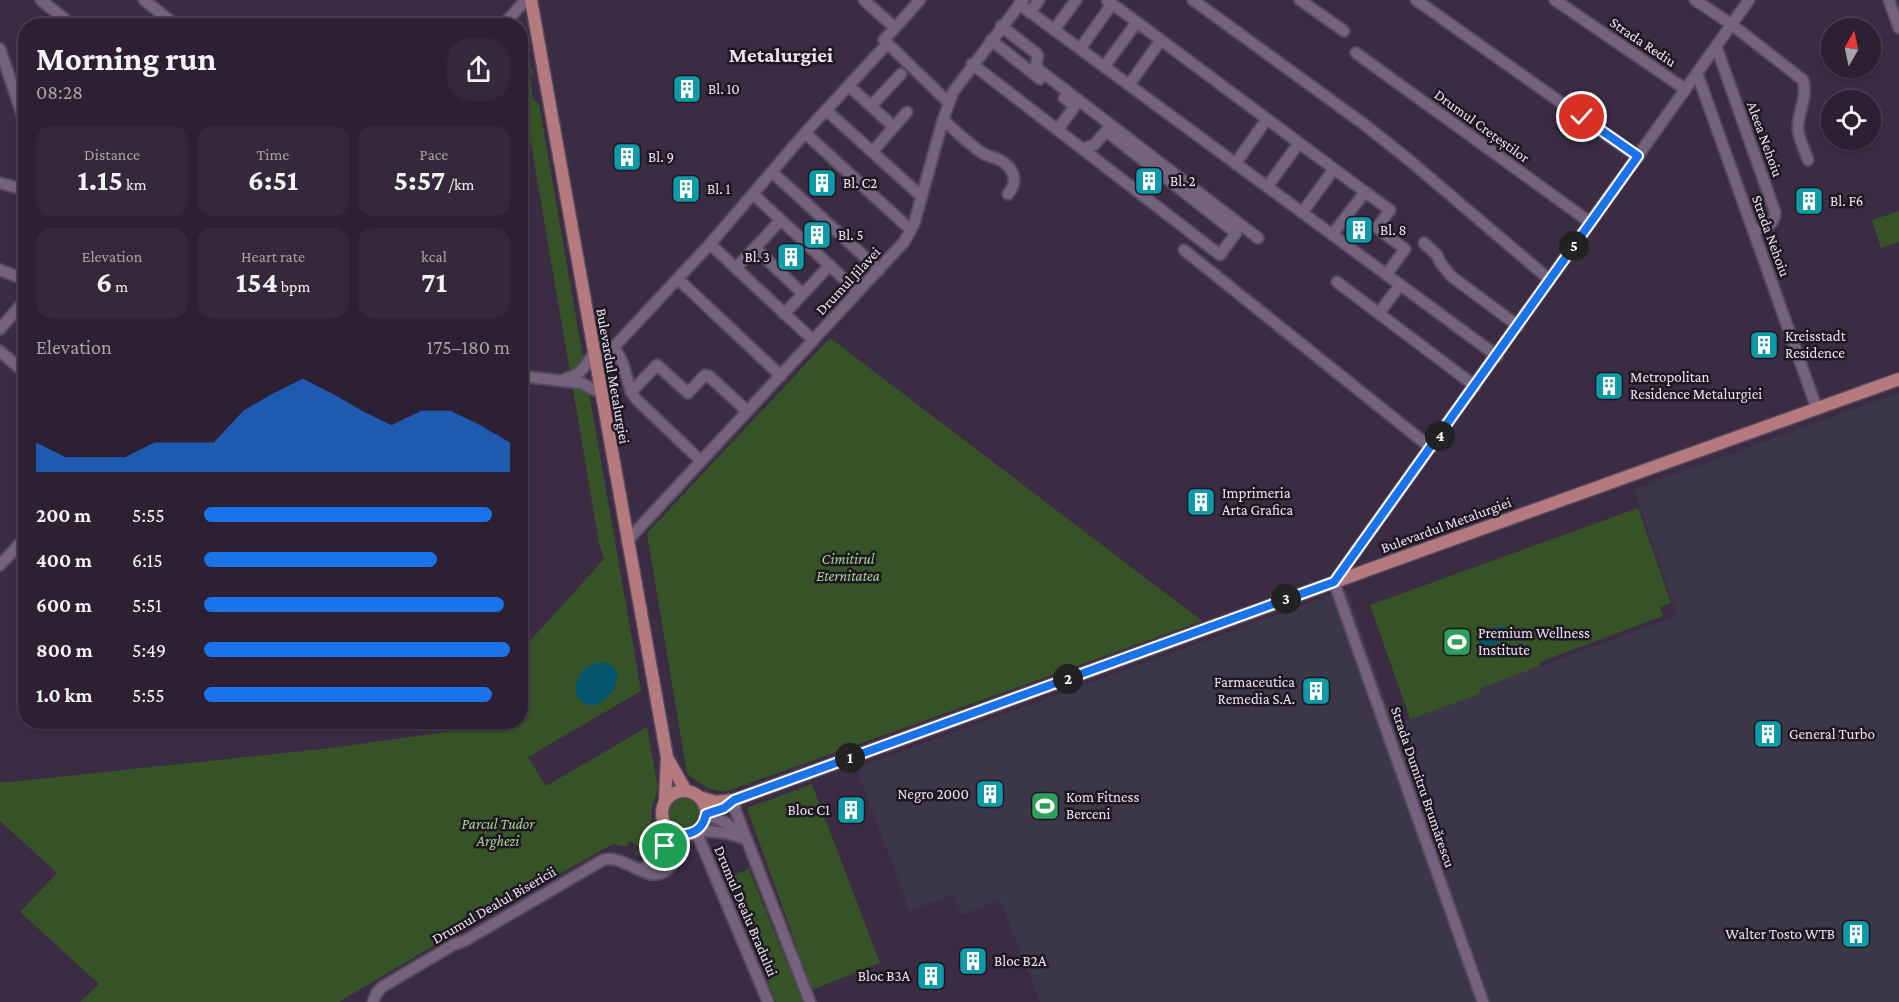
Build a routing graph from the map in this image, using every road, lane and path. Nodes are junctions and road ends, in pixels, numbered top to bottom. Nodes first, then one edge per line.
1 (41, 0) edge
2 (144, 0) edge
3 (526, 0) edge
4 (531, 0) edge
5 (864, 0) edge
6 (920, 0) edge
7 (1039, 0) edge
8 (1076, 0) edge
9 (1193, 0) edge
10 (1300, 0) edge
11 (1416, 0) edge
12 (1555, 0) edge
13 (1695, 0) edge
14 (1749, 0) edge
15 (1889, 0) edge
16 (1021, 2) edge
17 (1110, 2) edge
18 (1030, 13) junction
19 (63, 18) edge
20 (167, 18) edge
21 (509, 18) edge
22 (1137, 22) junction
23 (1731, 24) junction
24 (1002, 26) junction
25 (895, 28) junction
26 (1899, 28) edge
27 (1054, 30) junction
28 (1344, 31) dead end
29 (991, 40) junction
30 (1161, 40) junction
31 (887, 44) junction
32 (1716, 46) junction
33 (0, 49) edge
34 (1080, 49) junction
35 (1356, 53) dead end
36 (972, 64) junction
37 (1104, 67) junction
38 (1697, 73) junction
39 (901, 74) dead end
40 (1129, 85) junction
41 (849, 86) junction
42 (1685, 89) junction
43 (18, 102) edge
44 (948, 102) junction
45 (871, 106) junction
46 (826, 110) junction
47 (907, 112) dead end
48 (1267, 119) junction
49 (943, 120) junction
50 (894, 127) junction
51 (1058, 129) junction
52 (805, 133) junction
53 (1299, 142) junction
54 (872, 152) junction
55 (1088, 152) junction
56 (1638, 156) junction
57 (1808, 160) dead end
58 (1235, 164) junction
59 (1334, 169) junction
60 (772, 172) junction
61 (0, 183) edge
62 (1267, 187) junction
63 (18, 188) edge
64 (1365, 192) junction
65 (753, 194) junction
66 (1008, 194) dead end
67 (921, 196) junction
68 (1302, 213) junction
69 (781, 220) junction
70 (1591, 223) junction
71 (911, 230) junction
72 (1754, 231) junction
73 (1332, 236) junction
74 (1258, 238) dead end
75 (1424, 243) dead end
76 (710, 244) junction
77 (755, 248) junction
78 (1184, 250) dead end
79 (830, 265) junction
80 (736, 268) junction
81 (0, 270) edge
82 (879, 270) junction
83 (1386, 275) junction
84 (18, 277) edge
85 (678, 279) junction
86 (1550, 280) junction
87 (1337, 282) dead end
88 (1400, 285) junction
89 (858, 292) junction
90 (803, 294) junction
91 (18, 309) edge
92 (784, 314) junction
93 (1379, 314) junction
94 (1518, 326) junction
95 (0, 329) edge
96 (813, 340) junction
97 (613, 348) junction
98 (0, 351) edge
99 (594, 356) junction
100 (1497, 356) junction
101 (18, 367) edge
102 (781, 375) junction
103 (528, 377) edge
104 (1899, 379) edge
105 (562, 380) junction
106 (1475, 386) junction
107 (631, 392) junction
108 (601, 393) junction
109 (1817, 409) junction
110 (747, 411) junction
111 (1431, 447) junction
112 (701, 461) junction
113 (627, 542) junction
114 (18, 546) edge
115 (0, 565) edge
116 (1334, 582) junction
117 (667, 757) junction
118 (686, 791) junction
119 (699, 797) junction
120 (665, 801) junction
121 (735, 806) junction
122 (706, 814) junction
123 (665, 825) junction
124 (694, 832) junction
125 (746, 839) junction
126 (639, 869) junction
127 (373, 1002) edge
128 (768, 1002) edge
129 (810, 1002) edge
130 (1483, 1002) edge

1 - 19 street
2 - 20 street
3 - 21 street
4 - 99 main road, Bulevardul Metalurgiei
5 - 25 street
6 - 25 street
7 - 18 street
8 - 27 street
9 - 86 street
10 - 28 street
11 - 56 street
12 - 42 street, Strada Rediu
13 - 23 street
14 - 23 street
15 - 26 street
16 - 18 street
16 - 24 street, Drumul Jilavei
17 - 22 street
17 - 34 street
18 - 27 street
22 - 30 street
22 - 37 street
23 - 32 street
23 - 57 street
24 - 29 street, Drumul Jilavei
24 - 74 street
25 - 31 street
27 - 34 street
29 - 36 street, Drumul Jilavei
29 - 51 street
30 - 40 street
30 - 48 street
31 - 41 street
31 - 44 street
32 - 38 street
32 - 72 street, Aleea Nehoiu
33 - 43 street
34 - 37 street
35 - 70 street, Drumul Crețeștilor
36 - 44 street, Drumul Jilavei
36 - 51 street
37 - 40 street
38 - 42 street
38 - 72 street, Strada Nehoiu
39 - 45 street
40 - 58 street
41 - 45 street
41 - 46 street
42 - 56 street
44 - 49 street, Drumul Jilavei
45 - 50 street
46 - 52 street
46 - 54 street
47 - 50 street
48 - 53 street
48 - 58 street
49 - 66 street
49 - 67 street, Drumul Jilavei
50 - 54 street
51 - 55 street
52 - 60 street
52 - 71 street
53 - 59 street
53 - 62 street
54 - 67 street
55 - 55 street
56 - 70 street
58 - 62 street
59 - 64 street
59 - 68 street
60 - 65 street
60 - 82 street
61 - 63 street
62 - 68 street
64 - 73 street
64 - 83 street
65 - 69 street
65 - 76 street
67 - 71 street, Drumul Jilavei
68 - 73 street
69 - 77 street
69 - 79 street
70 - 86 street
71 - 82 street, Drumul Jilavei
72 - 109 street, Strada Nehoiu
73 - 83 street
75 - 94 street
76 - 80 street
76 - 85 street
77 - 80 street
77 - 90 street
78 - 111 street
79 - 89 street
79 - 90 street
80 - 92 street
81 - 84 street
82 - 89 street, Drumul Jilavei
83 - 88 street
85 - 97 street
85 - 102 street
86 - 94 street
87 - 93 street
88 - 93 street
88 - 100 street
89 - 96 street, Drumul Jilavei
90 - 92 street
91 - 95 street
92 - 96 street
93 - 106 street
94 - 100 street
96 - 102 street, Drumul Jilavei
97 - 99 street
97 - 107 street
98 - 101 street
99 - 105 street
99 - 108 main road, Bulevardul Metalurgiei
100 - 106 street
102 - 110 street, Drumul Jilavei
103 - 105 street
104 - 109 main road, Bulevardul Metalurgiei
105 - 108 street
106 - 111 street
107 - 110 street
107 - 112 street
108 - 113 main road, Bulevardul Metalurgiei
109 - 116 main road, Bulevardul Metalurgiei
110 - 112 street, Drumul Jilavei
111 - 116 street
112 - 113 street, Drumul Jilavei
113 - 117 main road, Bulevardul Metalurgiei
114 - 115 street
116 - 121 main road, Bulevardul Metalurgiei
116 - 130 street, Strada Dumitru Brumărescu
117 - 118 main road, Bulevardul Metalurgiei
117 - 120 main road, Bulevardul Metalurgiei
118 - 119 main road
118 - 120 main road
119 - 121 main road, Bulevardul Metalurgiei
119 - 122 main road
120 - 123 main road
121 - 122 main road, Bulevardul Metalurgiei
121 - 125 street
122 - 124 main road
122 - 125 street
123 - 124 main road
123 - 126 street
124 - 125 street
124 - 126 street, Drumul Dealul Bisericii
124 - 128 street, Drumul Dealu Bradului
125 - 129 street
126 - 127 street, Drumul Dealul Bisericii

